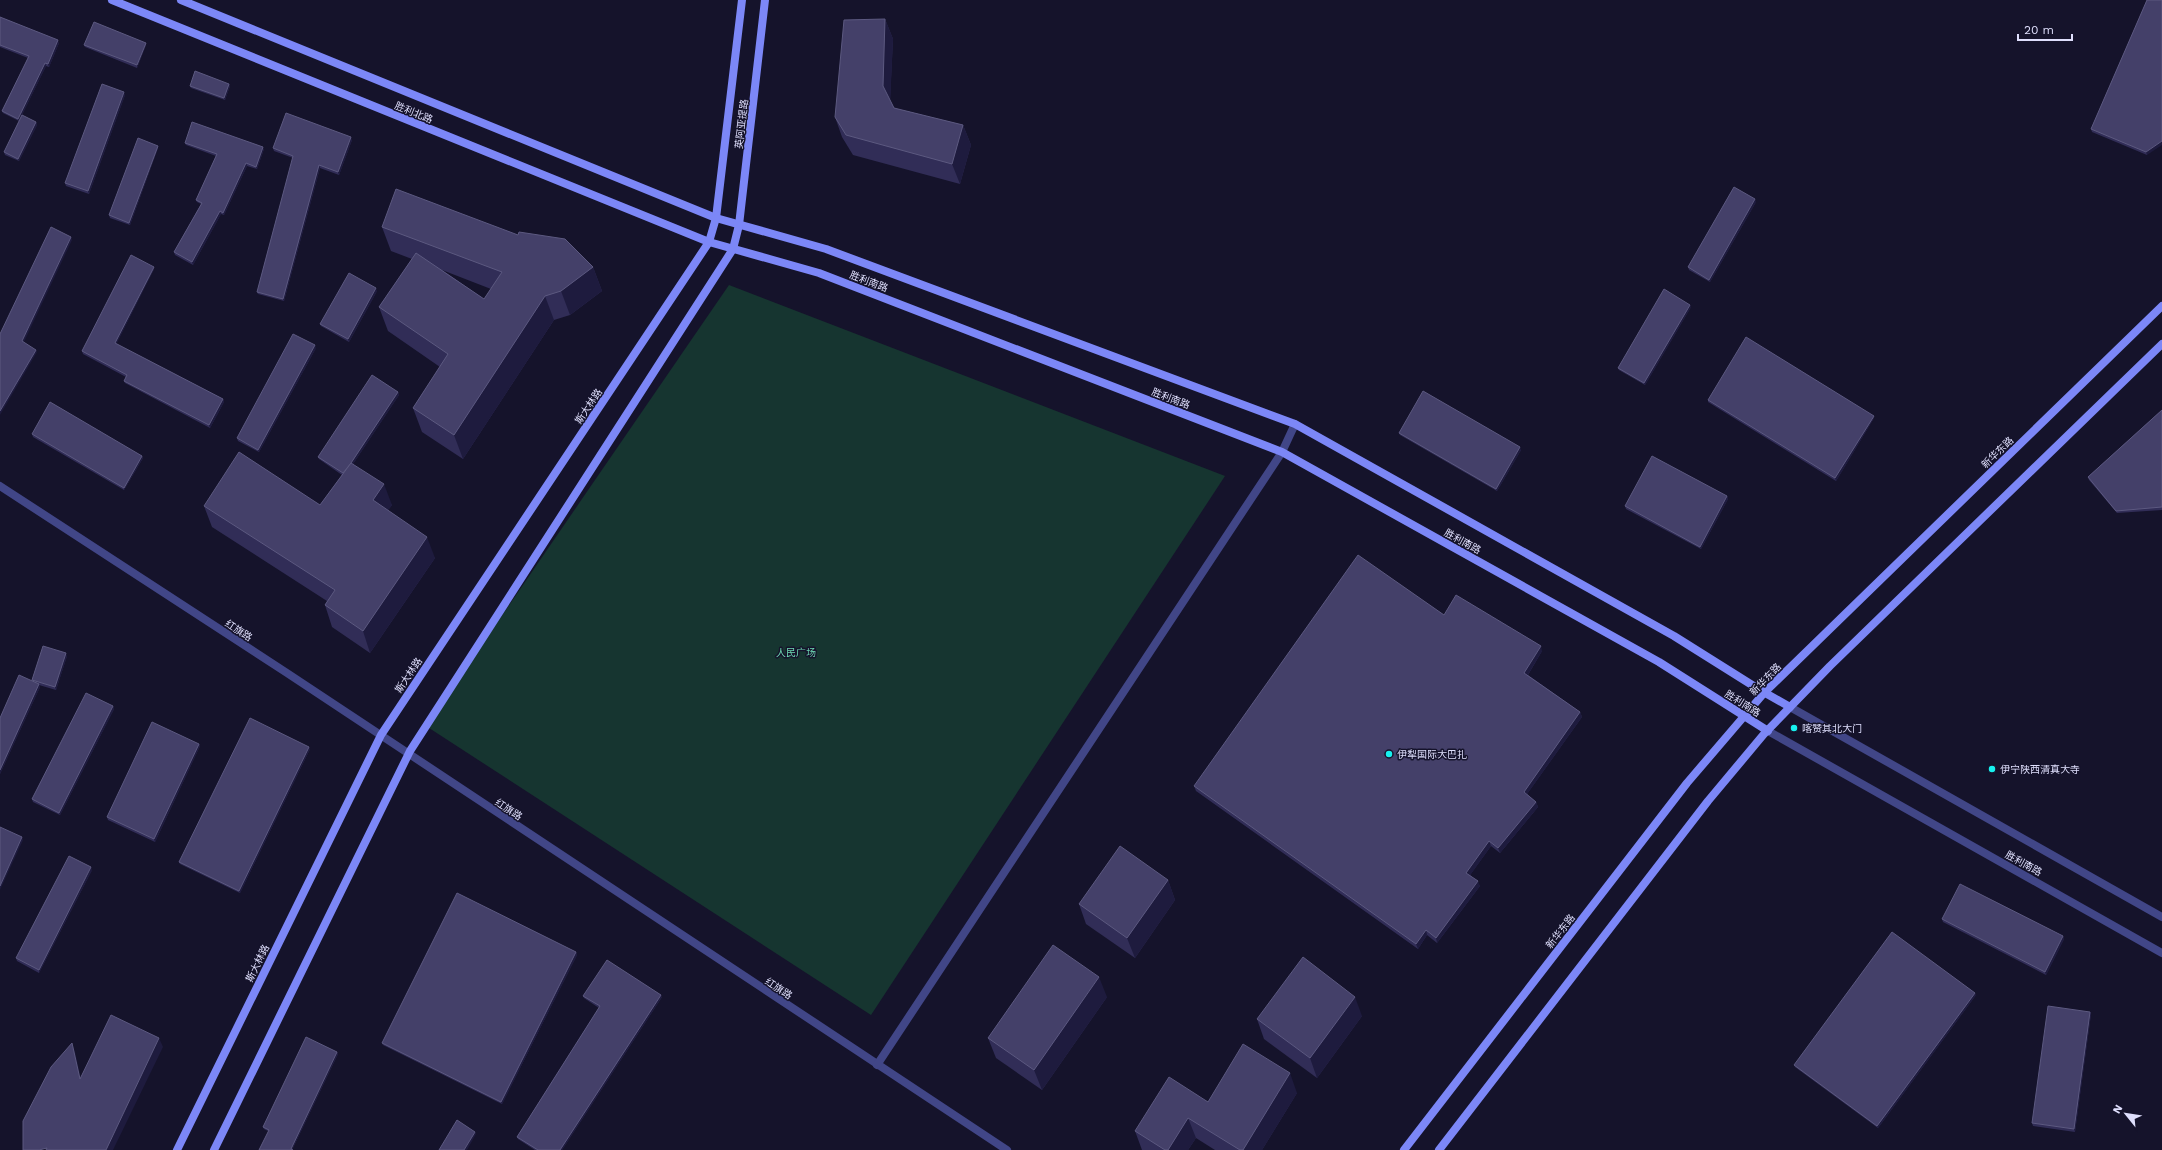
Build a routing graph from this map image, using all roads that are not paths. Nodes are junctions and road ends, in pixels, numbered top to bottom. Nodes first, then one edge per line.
1 (112, 0) edge
2 (181, 0) edge
3 (742, 0) edge
4 (765, 0) edge
5 (716, 218) junction
6 (739, 225) junction
7 (709, 242) junction
8 (733, 249) junction
9 (2162, 306) edge
10 (2162, 344) edge
11 (1295, 424) junction
12 (1282, 452) junction
13 (0, 486) edge
14 (1764, 693) junction
15 (1790, 707) junction
16 (1744, 716) junction
17 (1768, 730) junction
18 (381, 735) junction
19 (409, 754) junction
20 (2162, 917) edge
21 (2162, 953) edge
22 (877, 1065) junction
23 (176, 1150) edge
24 (214, 1150) edge
25 (1006, 1150) edge
26 (1404, 1150) edge
27 (1439, 1150) edge

1 - 7 main road, 胜利北路
2 - 5 main road, 胜利北路
3 - 5 main road, 英阿亚提路
4 - 6 main road, 英阿亚提路
5 - 6 main road, 胜利南路
5 - 7 main road, 英阿亚提路
6 - 8 main road, 英阿亚提路
6 - 11 main road, 胜利南路
7 - 8 main road, 胜利南路
7 - 18 main road, 斯大林路
8 - 12 main road, 胜利南路
8 - 19 main road
9 - 14 main road, 新华东路
10 - 15 main road
11 - 12 street
11 - 14 main road, 胜利南路
12 - 16 main road, 胜利南路
12 - 22 street
13 - 18 street, 红旗路
14 - 15 main road, 胜利南路
14 - 16 main road, 新华东路
15 - 17 main road
15 - 20 street, 胜利南路
16 - 17 main road, 胜利南路
16 - 26 main road, 新华东路
17 - 21 street, 胜利南路
17 - 27 main road
18 - 19 street, 红旗路
18 - 23 main road, 斯大林路
19 - 22 street, 红旗路
19 - 24 main road
22 - 25 street, 红旗路

